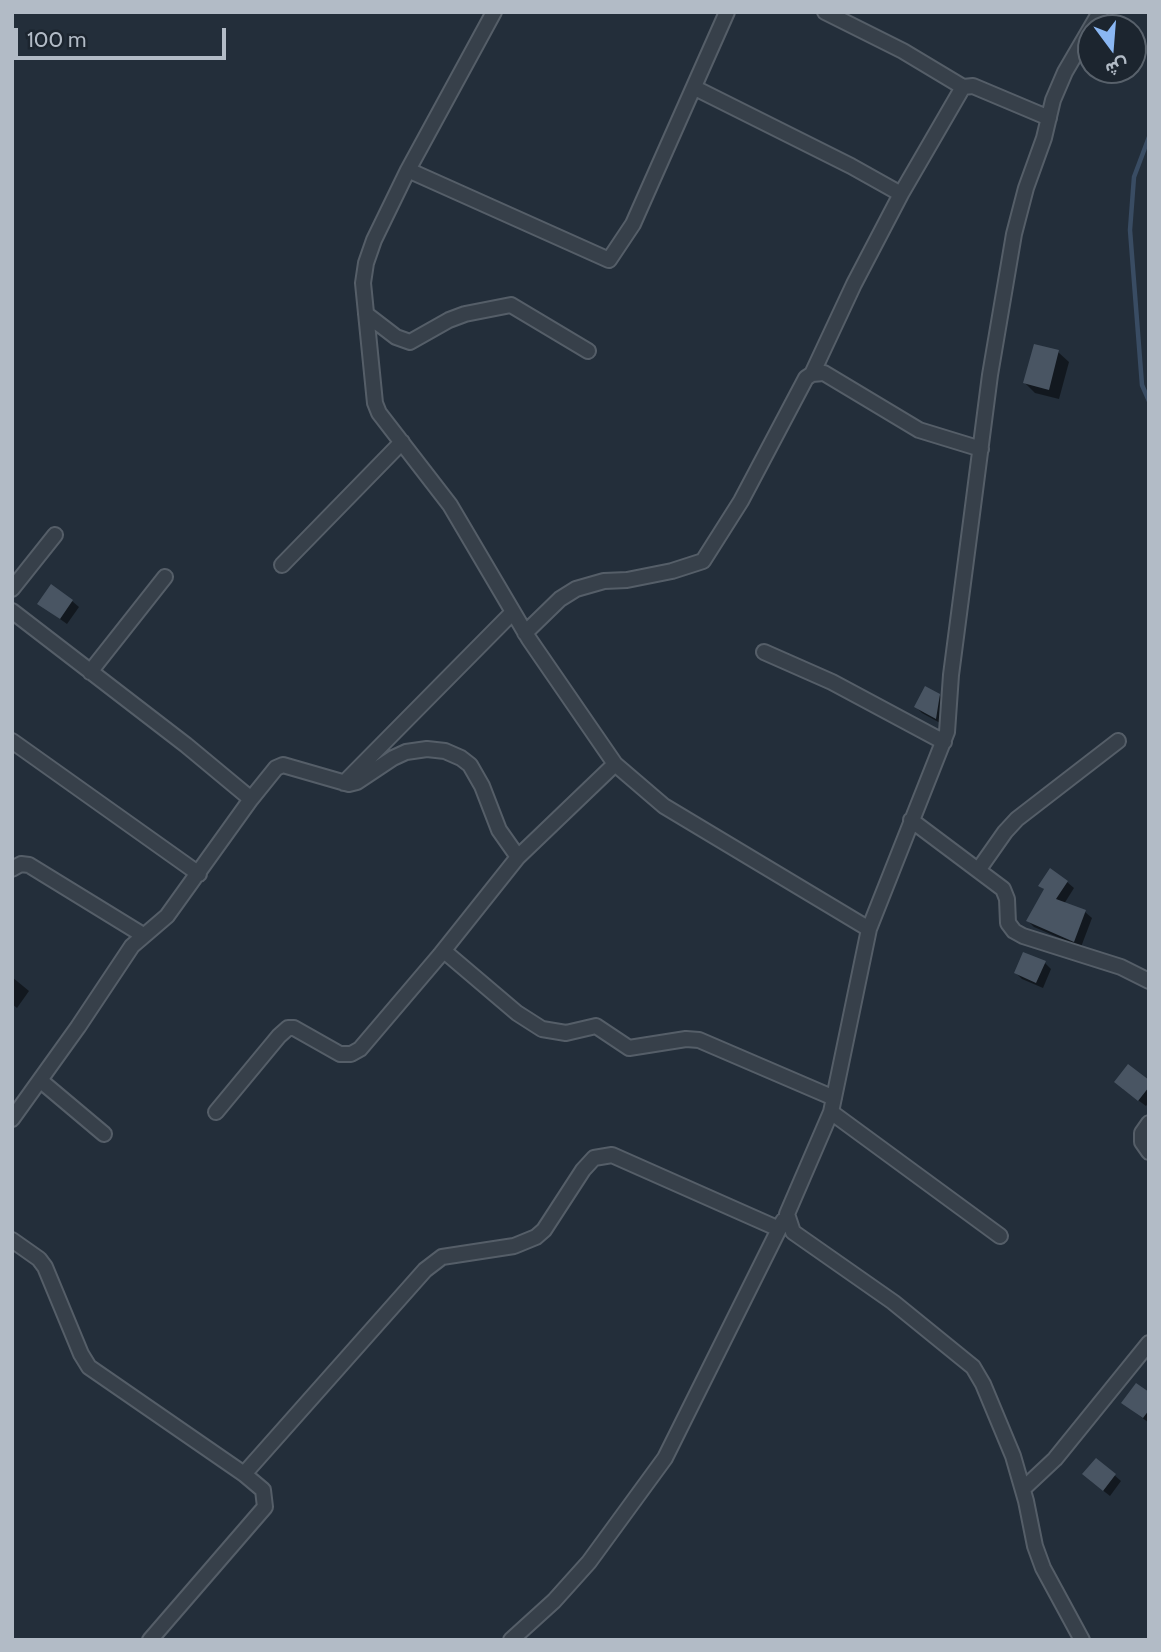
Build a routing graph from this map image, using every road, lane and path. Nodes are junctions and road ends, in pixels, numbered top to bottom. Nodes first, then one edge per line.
1 (495, 12) edge
2 (727, 12) edge
3 (825, 12) edge
4 (1100, 12) edge
5 (963, 87) junction
6 (695, 88) junction
7 (1049, 118) junction
8 (408, 170) junction
9 (901, 194) junction
10 (366, 314) junction
11 (588, 351) dead end
12 (812, 374) junction
13 (402, 442) junction
14 (981, 449) junction
15 (55, 535) dead end
16 (282, 565) dead end
17 (165, 577) dead end
18 (12, 589) edge
19 (12, 611) edge
20 (513, 612) junction
21 (525, 632) junction
22 (764, 652) dead end
23 (90, 672) junction
24 (12, 741) edge
25 (1118, 741) dead end
26 (944, 742) junction
27 (615, 764) junction
28 (344, 783) junction
29 (251, 799) junction
30 (911, 820) junction
31 (518, 857) junction
32 (12, 869) edge
33 (979, 869) junction
34 (199, 873) junction
35 (869, 929) junction
36 (143, 935) junction
37 (444, 951) junction
38 (1149, 981) edge
39 (41, 1081) junction
40 (832, 1105) junction
41 (216, 1112) dead end
42 (12, 1119) edge
43 (1149, 1122) edge
44 (104, 1133) dead end
45 (1149, 1152) edge
46 (787, 1214) junction
47 (779, 1229) junction
48 (1000, 1236) dead end
49 (12, 1240) edge
50 (1149, 1343) edge
51 (244, 1474) junction
52 (1023, 1489) junction
53 (150, 1640) edge
54 (511, 1640) edge
55 (1082, 1640) edge

1 - 8 street
2 - 6 street
3 - 5 street
4 - 7 street
5 - 7 street
5 - 9 street
6 - 8 street
6 - 9 street
7 - 14 street
8 - 10 street
9 - 12 street
10 - 11 street
10 - 13 street
12 - 14 street
12 - 21 street
13 - 16 street
13 - 20 street
14 - 26 street
15 - 18 street
17 - 23 street
19 - 23 street
20 - 21 street
20 - 28 street
21 - 27 street
22 - 26 street
23 - 29 street
24 - 34 street
25 - 33 street
26 - 30 street
27 - 31 street
27 - 35 street
28 - 29 street
28 - 31 street
29 - 34 street
30 - 33 street
30 - 35 street
31 - 37 street
32 - 36 street
33 - 38 street
34 - 36 street
35 - 40 street
36 - 39 street
37 - 40 street
37 - 41 street
39 - 42 street
39 - 44 street
40 - 46 street
40 - 48 street
43 - 45 street
46 - 47 street
46 - 52 street
47 - 51 street
47 - 54 street
49 - 51 street
50 - 52 street
51 - 53 street
52 - 55 street

